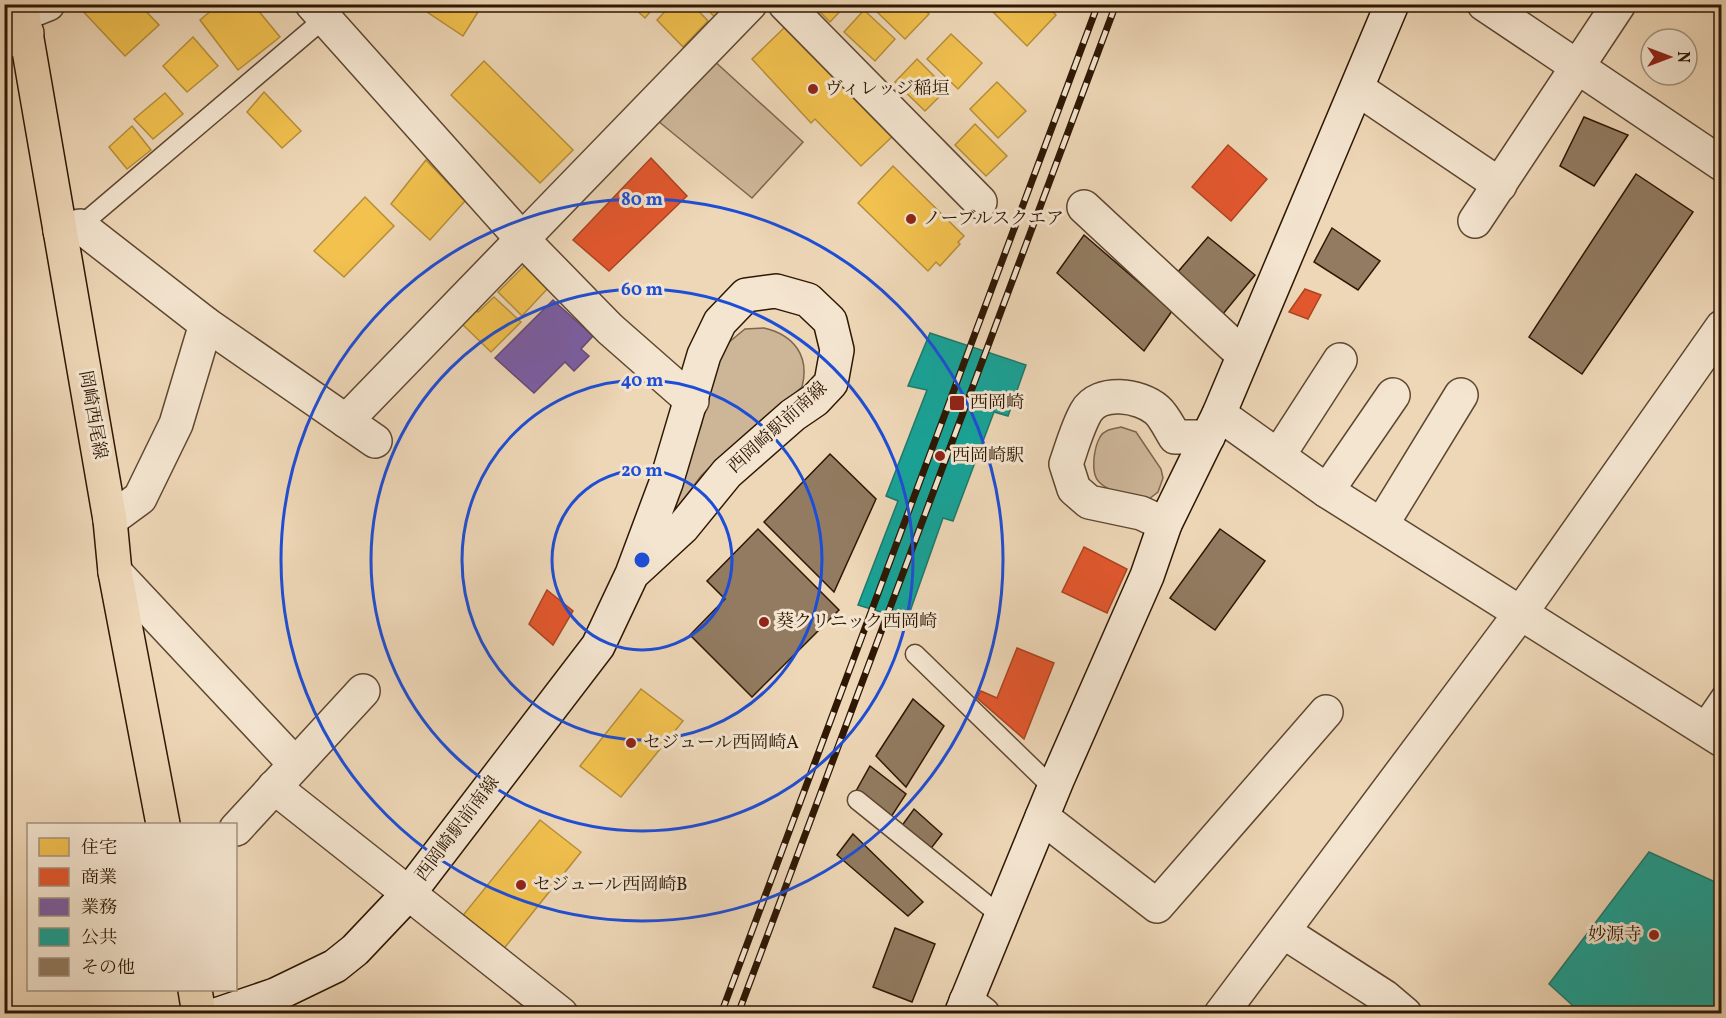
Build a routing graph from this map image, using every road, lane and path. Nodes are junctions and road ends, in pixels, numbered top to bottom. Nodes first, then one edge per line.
1 (750, 4) edge
2 (785, 4) edge
3 (1392, 4) edge
4 (1484, 4) edge
5 (1619, 4) edge
6 (319, 11) edge
7 (25, 20) edge
8 (1579, 67) junction
9 (1358, 89) junction
10 (1722, 164) edge
11 (1500, 184) junction
12 (981, 202) dead end
13 (1084, 207) dead end
14 (1475, 221) dead end
15 (70, 228) junction
16 (522, 238) junction
17 (206, 324) junction
18 (1722, 327) edge
19 (1242, 354) junction
20 (1340, 360) dead end
21 (1393, 395) dead end
22 (1461, 395) dead end
23 (692, 401) junction
24 (346, 421) junction
25 (1213, 425) junction
26 (375, 441) dead end
27 (1278, 456) junction
28 (1327, 491) junction
29 (110, 520) junction
30 (1382, 524) junction
31 (1165, 525) junction
32 (115, 572) junction
33 (632, 573) junction
34 (1520, 614) junction
35 (915, 654) dead end
36 (363, 691) dead end
37 (1722, 694) edge
38 (1326, 712) dead end
39 (1711, 733) edge
40 (285, 775) junction
41 (857, 800) dead end
42 (1048, 803) junction
43 (163, 823) edge
44 (237, 828) edge
45 (409, 893) junction
46 (1001, 916) junction
47 (1284, 932) junction
48 (195, 991) edge
49 (970, 1009) edge
50 (199, 1014) edge
51 (219, 1014) edge
52 (561, 1014) edge
53 (1221, 1014) edge
54 (1405, 1014) edge

1 - 16 street
2 - 12 street
3 - 9 street
4 - 8 street
5 - 8 street
6 - 15 lane
6 - 16 street
7 - 15 main road, 岡崎西尾線
8 - 10 street
8 - 11 street
9 - 11 street
9 - 19 street
11 - 14 street
13 - 19 street
15 - 17 street
15 - 29 main road, 岡崎西尾線
16 - 23 street
16 - 24 street
17 - 24 street
17 - 29 street
18 - 34 street
19 - 25 street
20 - 27 street
21 - 28 street
22 - 30 street
23 - 33 street, 西岡崎駅前南線
23 - 33 street, 西岡崎駅前南線
24 - 26 street
25 - 27 street
25 - 31 street
25 - 31 street
27 - 28 street
28 - 30 street
29 - 32 main road, 岡崎西尾線
30 - 34 street
31 - 42 street
32 - 40 street
32 - 43 main road, 岡崎西尾線
33 - 45 street, 西岡崎駅前南線
34 - 39 street
34 - 47 street
35 - 42 lane
36 - 40 street
37 - 39 lane
38 - 42 street
40 - 44 street
40 - 45 street
41 - 46 lane
42 - 46 street
45 - 51 street, 西岡崎駅前南線
45 - 52 street
46 - 49 street
47 - 53 street
47 - 54 street
48 - 50 main road

